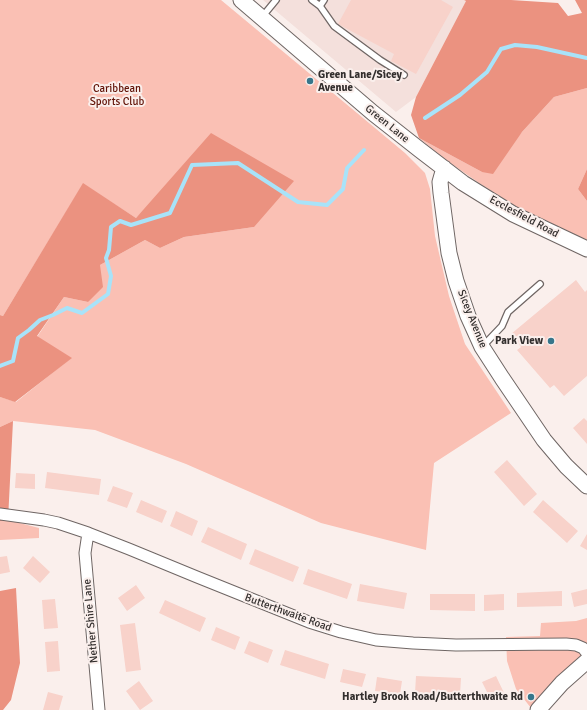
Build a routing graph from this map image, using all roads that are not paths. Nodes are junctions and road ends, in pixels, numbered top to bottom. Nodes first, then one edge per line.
1 (241, 0) edge
2 (276, 0) edge
3 (312, 0) edge
4 (324, 0) edge
5 (320, 6) junction
6 (262, 18) junction
7 (404, 75) dead end
8 (444, 168) junction
9 (587, 249) edge
10 (540, 284) dead end
11 (482, 348) junction
12 (587, 486) edge
13 (0, 514) edge
14 (88, 533) junction
15 (587, 653) edge
16 (587, 661) edge
17 (99, 710) edge
18 (538, 710) edge

1 - 6 main road, Green Lane
2 - 6 lane
3 - 5 lane
4 - 5 lane
5 - 7 lane
6 - 8 main road, Green Lane
8 - 9 main road, Ecclesfield Road
8 - 11 main road, Sicey Avenue
10 - 11 lane
11 - 12 main road, Sicey Avenue
13 - 14 street, Butterthwaite Road
14 - 15 street, Butterthwaite Road
14 - 17 street, Nether Shire Lane
16 - 18 main road

